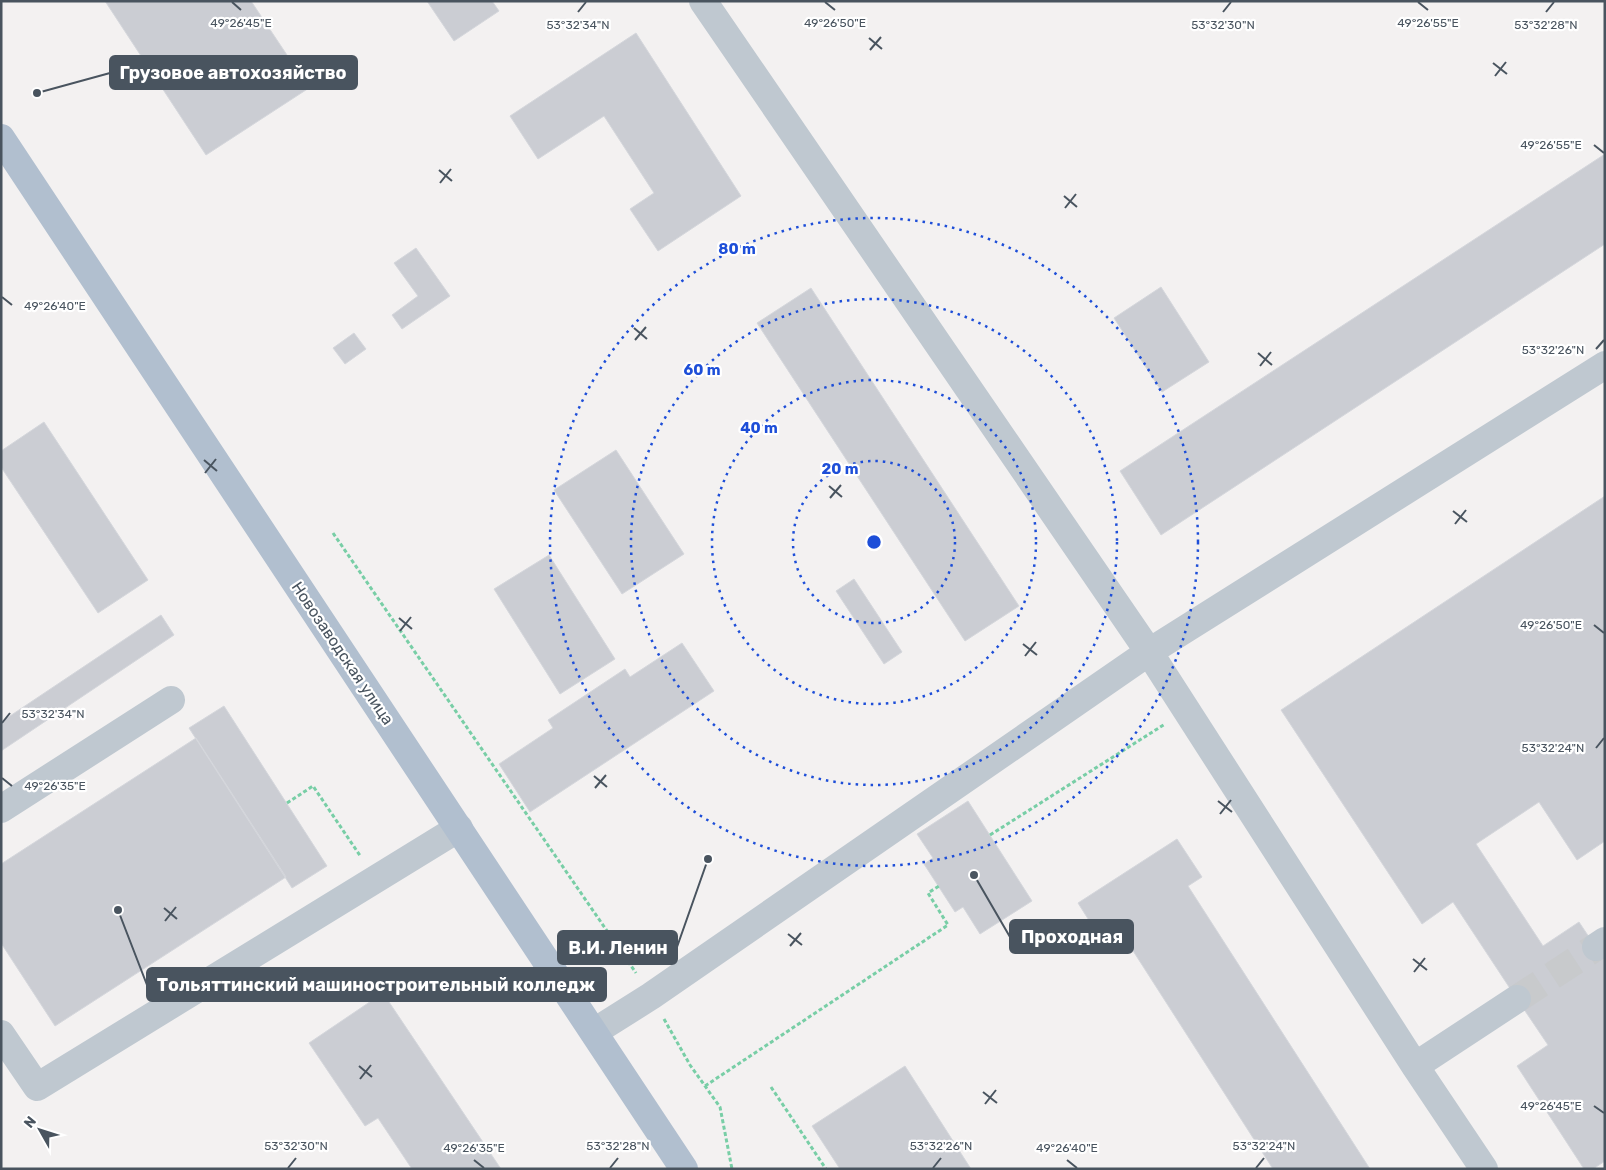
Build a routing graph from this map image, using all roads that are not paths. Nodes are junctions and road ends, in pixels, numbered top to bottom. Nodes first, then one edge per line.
1 (715, 5) edge
2 (1, 138) edge
3 (1605, 365) edge
4 (1149, 652) junction
5 (170, 700) dead end
6 (1, 810) edge
7 (459, 828) junction
8 (1517, 999) tunnel mouth
9 (594, 1032) junction
10 (1, 1034) edge
11 (1415, 1066) junction
12 (682, 1168) edge
13 (1484, 1169) edge

1 - 4 lane
2 - 7 main road, Новозаводская улица
3 - 4 lane
4 - 9 lane
4 - 11 lane
5 - 6 lane
7 - 9 main road, Новозаводская улица
7 - 10 lane
8 - 11 lane
9 - 12 main road, Новозаводская улица
11 - 13 lane

